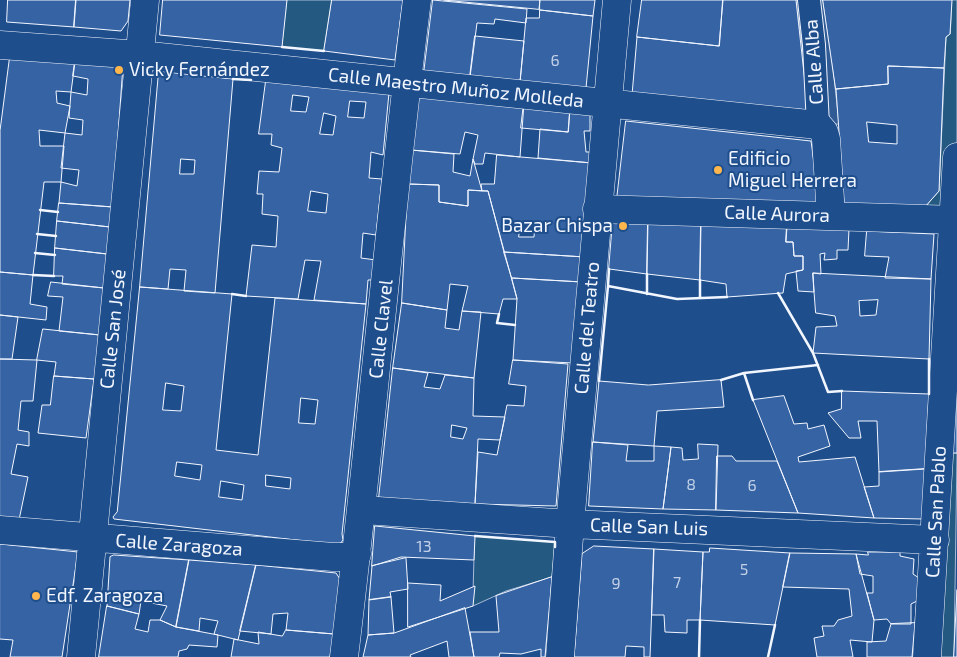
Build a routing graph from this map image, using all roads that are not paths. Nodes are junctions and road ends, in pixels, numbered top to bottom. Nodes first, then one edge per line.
1 (145, 0) edge
2 (417, 0) edge
3 (617, 0) edge
4 (809, 0) edge
5 (0, 45) edge
6 (140, 55) junction
7 (407, 82) junction
8 (607, 104) junction
9 (818, 125) junction
10 (957, 157) edge
11 (597, 208) junction
12 (831, 215) junction
13 (955, 220) edge
14 (363, 510) junction
15 (570, 524) junction
16 (0, 530) edge
17 (93, 539) junction
18 (935, 540) junction
19 (357, 554) junction
20 (81, 657) edge
21 (344, 657) edge
22 (560, 657) edge
23 (928, 657) edge

1 - 6 street, Calle San José
2 - 7 street, Calle Clavel
3 - 8 street, Calle del Teatro
4 - 9 street, Calle Alba
5 - 6 street, Calle Maestro Muñoz Molleda
6 - 7 street, Calle Maestro Muñoz Molleda
6 - 17 street, Calle San José
7 - 8 street, Calle Maestro Muñoz Molleda
7 - 14 street, Calle Clavel
8 - 9 street, Calle Maestro Muñoz Molleda
8 - 11 street, Calle del Teatro
9 - 12 street
10 - 13 street, Calle San Pablo
11 - 12 street, Calle Aurora
11 - 15 street, Calle del Teatro
12 - 13 street, Calle Aurora
13 - 18 street, Calle San Pablo
14 - 15 street, Calle San Luis
14 - 19 street, Calle Clavel
15 - 18 street, Calle San Luis
15 - 22 street, Calle del Teatro
16 - 17 street, Calle Zaragoza
17 - 19 street, Calle Zaragoza
17 - 20 street, Calle San José
18 - 23 street, Calle San Pablo
19 - 21 street, Calle Clavel

